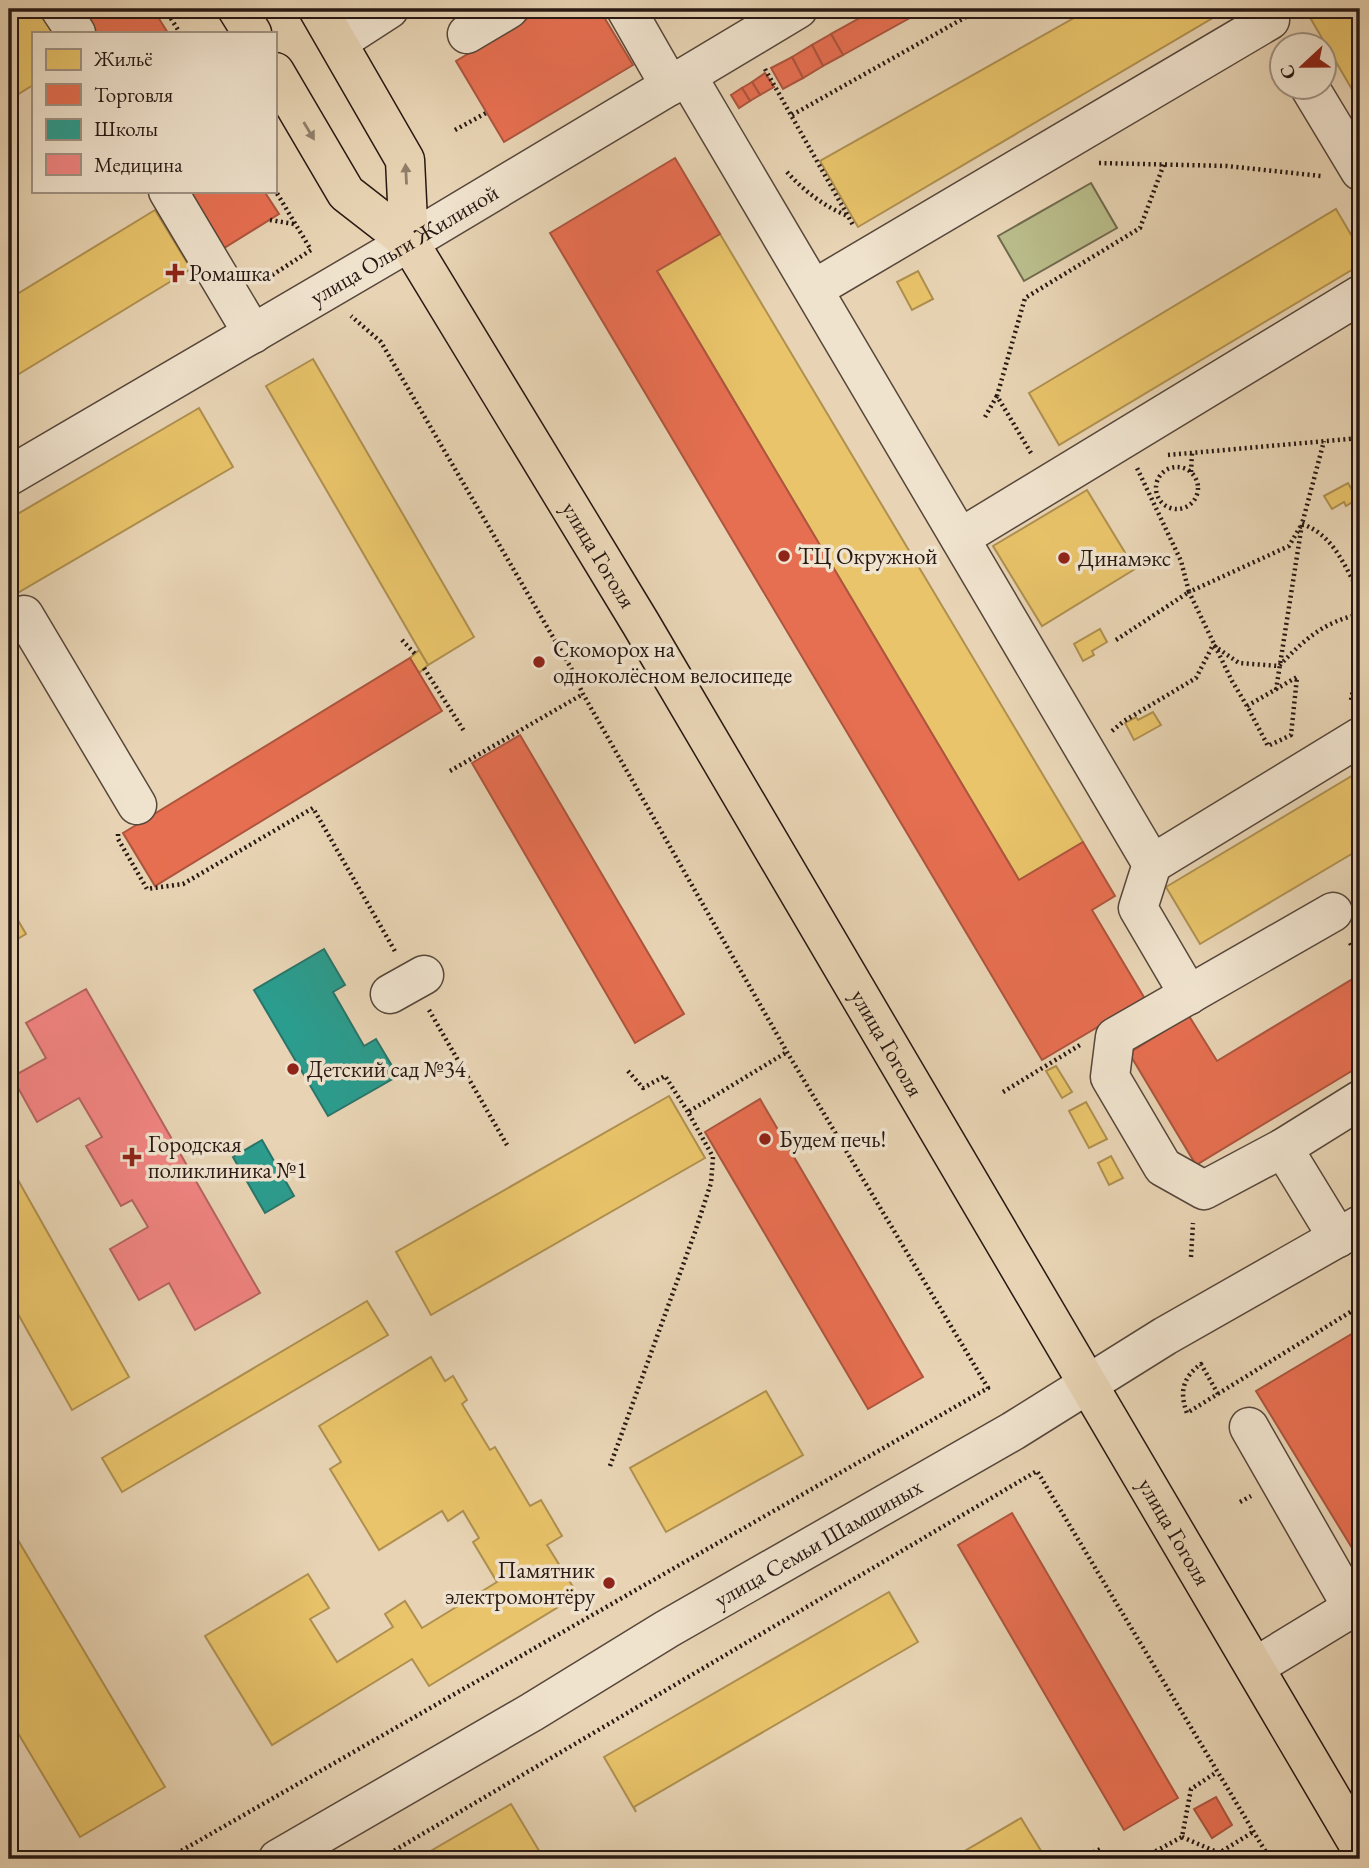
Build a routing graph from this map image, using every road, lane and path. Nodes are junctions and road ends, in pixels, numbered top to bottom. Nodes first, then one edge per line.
1 (61, 9) edge
2 (165, 9) edge
3 (237, 9) edge
4 (318, 9) edge
5 (389, 9) edge
6 (509, 9) edge
7 (626, 9) edge
8 (797, 9) edge
9 (980, 9) edge
10 (1273, 25) edge
11 (75, 32) edge
12 (179, 32) edge
13 (251, 32) edge
14 (467, 34) dead end
15 (338, 42) junction
16 (765, 69) dead end
17 (276, 74) edge
18 (678, 81) junction
19 (1316, 102) edge
20 (486, 113) dead end
21 (792, 115) junction
22 (455, 130) dead end
23 (1077, 134) junction
24 (1164, 164) junction
25 (1347, 174) edge
26 (753, 186) junction
27 (169, 192) edge
28 (276, 192) edge
29 (849, 216) junction
30 (270, 220) dead end
31 (295, 224) junction
32 (409, 242) junction
33 (871, 256) junction
34 (814, 289) junction
35 (1360, 295) edge
36 (233, 300) junction
37 (349, 314) dead end
38 (253, 334) junction
39 (997, 396) junction
40 (985, 417) dead end
41 (1360, 438) edge
42 (1324, 441) junction
43 (1127, 449) junction
44 (1192, 453) junction
45 (1191, 473) junction
46 (9, 476) edge
47 (1050, 484) junction
48 (1147, 489) junction
49 (1157, 495) junction
50 (1303, 524) junction
51 (960, 538) junction
52 (1189, 592) junction
53 (1360, 593) edge
54 (1360, 614) edge
55 (24, 615) dead end
56 (402, 640) dead end
57 (1116, 640) dead end
58 (1213, 645) junction
59 (415, 653) dead end
60 (1360, 656) edge
61 (1279, 666) junction
62 (424, 668) dead end
63 (1276, 690) junction
64 (583, 694) junction
65 (1360, 695) edge
66 (1247, 706) junction
67 (464, 731) dead end
68 (1360, 737) edge
69 (1086, 752) junction
70 (450, 771) dead end
71 (313, 808) dead end
72 (128, 816) joint
73 (1152, 864) junction
74 (1333, 912) dead end
75 (424, 975) dead end
76 (390, 994) dead end
77 (1189, 995) junction
78 (787, 1052) junction
79 (628, 1071) dead end
80 (1360, 1100) edge
81 (688, 1112) junction
82 (1283, 1148) junction
83 (1349, 1231) edge
84 (1360, 1306) edge
85 (1089, 1386) junction
86 (1218, 1394) junction
87 (1249, 1427) dead end
88 (610, 1466) dead end
89 (1356, 1605) edge
90 (1255, 1667) junction
91 (1217, 1772) junction
92 (1253, 1832) junction
93 (1182, 1838) junction
94 (1360, 1847) edge
95 (1103, 1848) dead end
96 (167, 1859) edge
97 (278, 1859) edge
98 (380, 1859) edge
99 (1079, 1859) edge
100 (1141, 1859) edge
101 (1270, 1859) edge

1 - 11 street
2 - 12 path
3 - 13 main road
4 - 15 main road, улица Гоголя
5 - 15 street
6 - 14 street
7 - 18 street
8 - 18 street, улица Ольги Жилиной
9 - 21 path
10 - 23 street
32 -> 15 main road, улица Гоголя
16 - 21 path
17 -> 32 main road, улица Гоголя
18 - 26 street
18 - 32 street, улица Ольги Жилиной
19 - 25 street
20 - 22 path
21 - 29 path
23 - 24 path
23 - 33 street
24 - 25 path
24 - 39 path
26 - 29 path
26 - 34 street
27 - 36 street
28 - 31 path
29 - 33 path
30 - 31 path
31 - 36 path
32 - 38 street, улица Ольги Жилиной
32 - 85 main road, улица Гоголя
33 - 34 street
34 - 51 street
35 - 43 street
36 - 38 street
37 - 64 path
38 - 46 street, улица Ольги Жилиной
39 - 40 path
39 - 47 path
41 - 42 path
42 - 44 path
42 - 50 path
43 - 44 path
43 - 47 street
43 - 48 path
44 - 45 path
45 - 49 path
45 - 49 path
47 - 51 street
48 - 49 path
48 - 52 path
50 - 52 path
50 - 53 path
50 - 61 path
51 - 69 street
52 - 57 path
52 - 58 path
54 - 61 path
55 - 72 street
56 - 59 path
58 - 61 path
58 - 66 path
58 - 69 path
60 - 65 path
61 - 63 path
62 - 67 path
63 - 66 path
63 - 66 path
64 - 70 path
64 - 78 path
68 - 73 street
69 - 73 street
71 - 72 path
73 - 77 street
74 - 77 street
75 - 76 street
77 - 82 street
78 - 81 path
78 - 96 path
79 - 81 path
80 - 82 street
81 - 88 path
82 - 83 street
83 - 85 street, улица Семьи Шамшиных
84 - 86 path
85 - 90 main road, улица Гоголя
85 - 97 street, улица Семьи Шамшиных
86 - 86 path
87 - 89 street
89 - 90 street
90 - 94 main road, улица Гоголя
91 - 92 path
91 - 93 path
91 - 98 path
92 - 93 path
92 - 101 path
93 - 100 path
95 - 99 path

